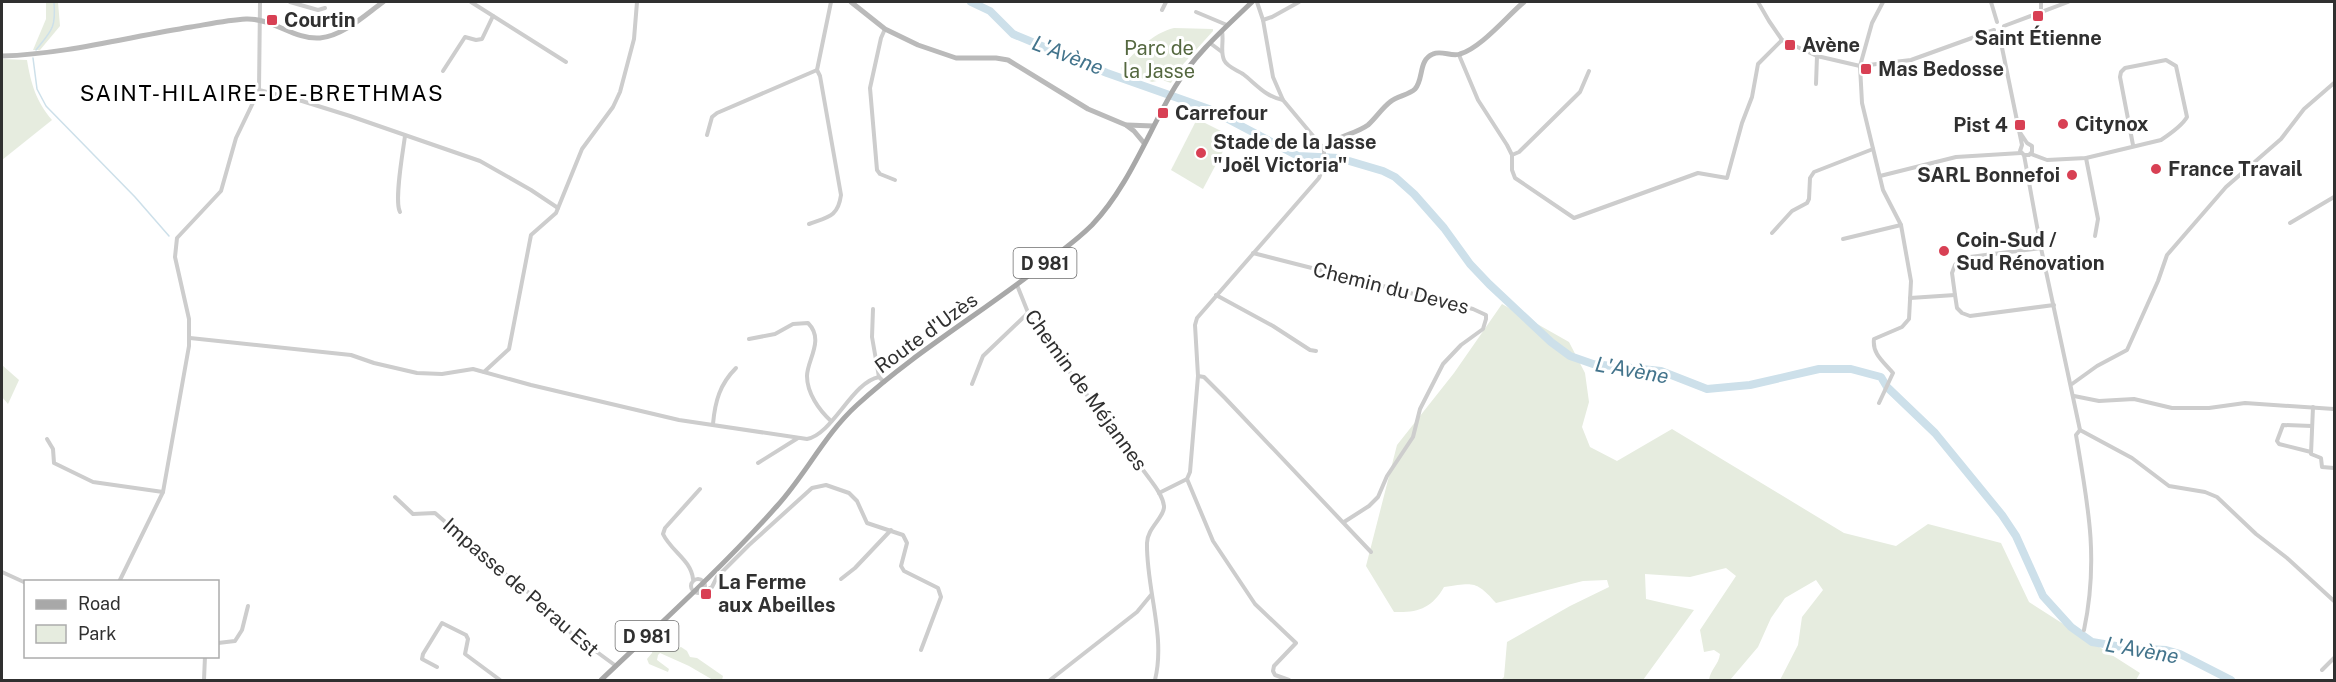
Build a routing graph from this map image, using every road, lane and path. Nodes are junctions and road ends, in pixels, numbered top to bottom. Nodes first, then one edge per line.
1 (260, 2) edge
2 (290, 2) edge
3 (383, 2) edge
4 (471, 2) edge
5 (638, 2) edge
6 (831, 2) edge
7 (851, 2) edge
8 (1166, 2) edge
9 (1252, 2) edge
10 (1257, 2) edge
11 (1299, 2) edge
12 (1524, 2) edge
13 (1758, 2) edge
14 (1883, 2) edge
15 (1991, 2) edge
16 (2041, 2) edge
17 (2068, 2) edge
18 (325, 8) dead end
19 (1162, 10) dead end
20 (2041, 10) junction
21 (1196, 12) dead end
22 (493, 16) junction
23 (260, 20) junction
24 (1263, 20) junction
25 (1997, 22) junction
26 (1228, 26) junction
27 (2004, 26) junction
28 (885, 29) junction
29 (1222, 31) junction
30 (1996, 31) junction
31 (1782, 39) junction
32 (1210, 43) junction
33 (1222, 52) junction
34 (1459, 55) junction
35 (2, 56) edge
36 (1817, 56) junction
37 (566, 62) dead end
38 (1860, 66) junction
39 (443, 70) dead end
40 (817, 70) junction
41 (1589, 71) dead end
42 (2334, 83) edge
43 (1816, 84) dead end
44 (259, 90) junction
45 (1283, 99) junction
46 (1126, 125) junction
47 (1153, 126) junction
48 (707, 135) dead end
49 (405, 136) junction
50 (1144, 143) junction
51 (2024, 144) junction
52 (2133, 145) junction
53 (1873, 149) junction
54 (1324, 152) joint
55 (2027, 153) junction
56 (1512, 155) junction
57 (2086, 158) junction
58 (1322, 170) dead end
59 (1880, 176) junction
60 (895, 180) dead end
61 (2334, 197) edge
62 (558, 208) junction
63 (400, 212) dead end
64 (2290, 223) dead end
65 (809, 225) dead end
66 (1901, 225) junction
67 (1772, 233) dead end
68 (2095, 236) dead end
69 (1843, 239) dead end
70 (2041, 248) junction
71 (1253, 253) junction
72 (1017, 285) junction
73 (1216, 295) junction
74 (1955, 295) junction
75 (1910, 298) junction
76 (2054, 305) junction
77 (873, 309) dead end
78 (1028, 313) junction
79 (190, 338) junction
80 (749, 339) dead end
81 (1316, 351) dead end
82 (736, 368) dead end
83 (484, 372) junction
84 (1198, 376) junction
85 (879, 377) junction
86 (884, 382) junction
87 (972, 384) dead end
88 (2072, 384) junction
89 (2074, 396) junction
90 (1879, 404) dead end
91 (2313, 407) junction
92 (2334, 409) edge
93 (831, 421) junction
94 (713, 424) junction
95 (2312, 426) junction
96 (2080, 430) junction
97 (798, 438) junction
98 (47, 439) dead end
99 (2311, 452) junction
100 (758, 463) dead end
101 (2334, 468) edge
102 (1187, 478) junction
103 (700, 489) dead end
104 (163, 492) junction
105 (1159, 493) junction
106 (395, 497) dead end
107 (1344, 522) junction
108 (891, 530) junction
109 (1371, 552) dead end
110 (2, 572) edge
111 (693, 579) junction
112 (841, 579) dead end
113 (120, 580) edge
114 (703, 581) junction
115 (24, 582) edge
116 (705, 590) junction
117 (693, 591) junction
118 (1151, 594) junction
119 (2334, 601) edge
120 (248, 606) dead end
121 (2084, 630) dead end
122 (219, 643) edge
123 (921, 650) dead end
124 (205, 658) edge
125 (2334, 658) edge
126 (616, 666) junction
127 (436, 667) dead end
128 (2322, 670) dead end
129 (204, 681) edge
130 (500, 681) edge
131 (601, 681) edge
132 (1050, 681) edge
133 (1155, 681) edge
134 (1289, 681) edge

1 - 23 street
2 - 18 street
3 - 23 street
4 - 22 street
5 - 62 street
6 - 40 street
7 - 28 street
8 - 19 street
9 - 26 main road, Route d'Uzès / D 981
10 - 24 street
11 - 24 street
12 - 34 street
13 - 31 street
14 - 38 street
15 - 25 street
16 - 20 street
17 - 20 street
20 - 27 street
21 - 26 street
22 - 37 street
22 - 39 street
23 - 35 street
23 - 44 street
24 - 45 street
25 - 27 street
25 - 30 street
26 - 29 main road, Route d'Uzès / D 981
27 - 30 street
28 - 46 street
28 - 60 street
29 - 32 main road, Route d'Uzès / D 981
29 - 33 street
30 - 38 street
30 - 51 street
31 - 36 street
31 - 56 street
32 - 33 street
32 - 47 main road, Route d'Uzès / D 981
33 - 45 street
34 - 54 street
34 - 56 street
36 - 38 street
36 - 43 street
38 - 53 street
40 - 48 street
40 - 65 street
41 - 56 street
42 - 88 street
44 - 49 street
44 - 79 street
45 - 54 street
46 - 47 street
46 - 50 street
47 - 50 main road, Route d'Uzès / D 981
49 - 62 street
49 - 63 street
50 - 72 main road, Route d'Uzès / D 981
51 - 55 street
51 - 55 street
52 - 52 street
52 - 57 street
53 - 59 street
53 - 67 street
55 - 57 street
55 - 59 street
55 - 70 street
57 - 68 street
58 - 71 street
59 - 66 street
61 - 64 street
62 - 83 street
66 - 69 street
66 - 75 street
70 - 74 street
70 - 76 street
71 - 73 street
71 - 107 street, Chemin du Deves
72 - 78 street, Chemin de Méjannes
72 - 86 main road, Route d'Uzès / D 981
73 - 81 street
73 - 84 street
74 - 75 street
74 - 76 street
75 - 90 street
76 - 88 street
77 - 85 street
78 - 87 street
78 - 105 street, Chemin de Méjannes
79 - 83 street
79 - 104 street
80 - 93 street
82 - 94 street
83 - 94 street
84 - 102 street
84 - 107 street
85 - 86 street
85 - 93 street
86 - 114 main road, Route d'Uzès / D 981
88 - 89 street
89 - 91 street
89 - 96 street
91 - 92 street
91 - 95 street
93 - 97 street
94 - 97 street
95 - 99 street
95 - 99 street
96 - 119 street
96 - 121 street
97 - 100 street
98 - 104 street
99 - 101 street
102 - 105 street
102 - 134 street
103 - 111 street
104 - 113 street
105 - 118 street
106 - 126 street, Impasse de Perau Est
107 - 109 street
108 - 112 street
108 - 116 street
108 - 123 street
110 - 115 street
111 - 114 street
111 - 117 street
114 - 116 street
114 - 117 main road, Route d'Uzès / D 981
116 - 117 street
117 - 126 main road, Route d'Uzès / D 981
118 - 132 street
118 - 133 street
120 - 122 street
124 - 129 street
125 - 128 street
126 - 131 main road, Route d'Uzès / D 981
127 - 130 street

